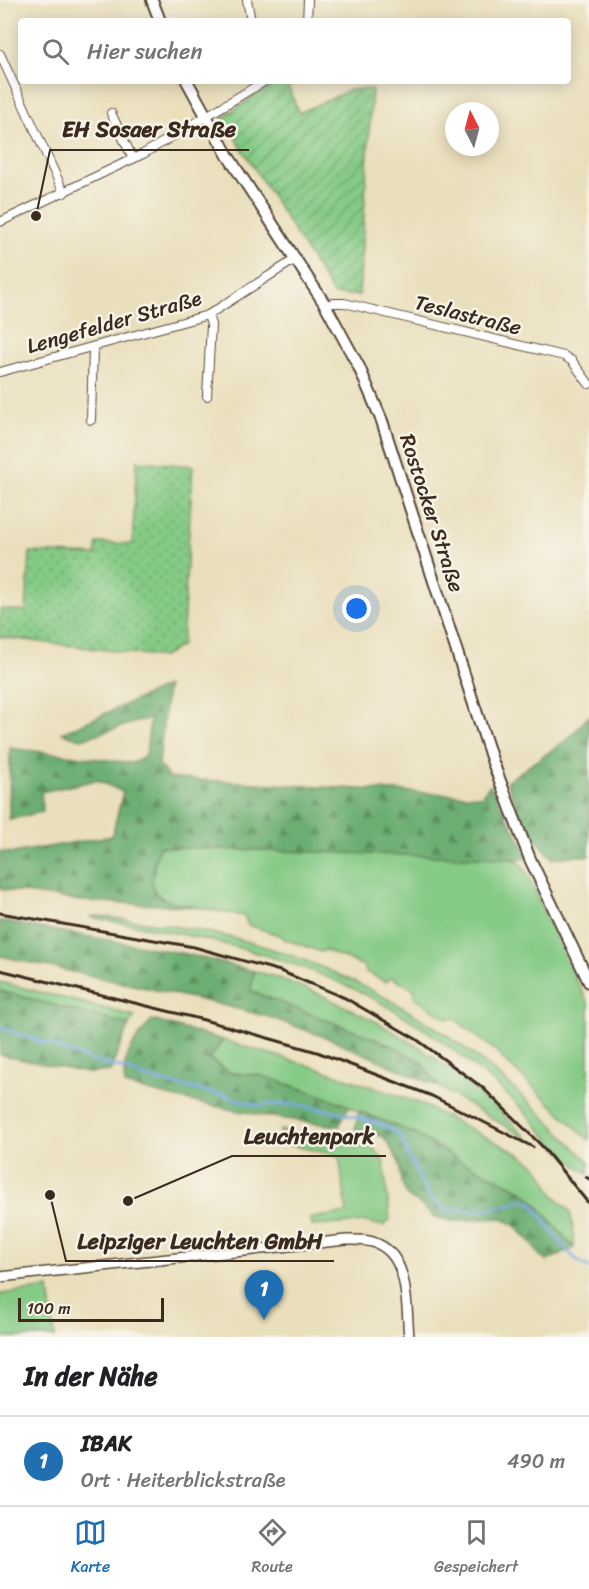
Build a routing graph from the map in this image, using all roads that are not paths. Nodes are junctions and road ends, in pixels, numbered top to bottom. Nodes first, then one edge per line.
1 (152, 0) edge
2 (247, 0) edge
3 (308, 0) edge
4 (159, 18) edge
5 (250, 18) edge
6 (307, 18) edge
7 (0, 54) edge
8 (188, 84) edge
9 (259, 84) edge
10 (111, 113) dead end
11 (205, 118) junction
12 (133, 159) junction
13 (64, 193) junction
14 (0, 222) edge
15 (294, 260) junction
16 (327, 306) junction
17 (208, 315) junction
18 (93, 348) junction
19 (0, 372) edge
20 (589, 384) edge
21 (207, 396) dead end
22 (91, 420) dead end
23 (589, 982) edge
24 (0, 1277) edge
25 (409, 1337) edge

1 - 4 main road
2 - 5 street
3 - 6 street
7 - 13 street
8 - 11 main road, Rostocker Straße
9 - 11 street
10 - 12 street
11 - 12 street
11 - 15 main road, Rostocker Straße
12 - 13 street
13 - 14 street
15 - 16 main road, Rostocker Straße
15 - 17 street, Lengefelder Straße
16 - 20 street, Teslastraße
16 - 23 main road, Rostocker Straße
17 - 18 street, Lengefelder Straße
17 - 21 street
18 - 19 street, Lengefelder Straße
18 - 22 street
24 - 25 street

